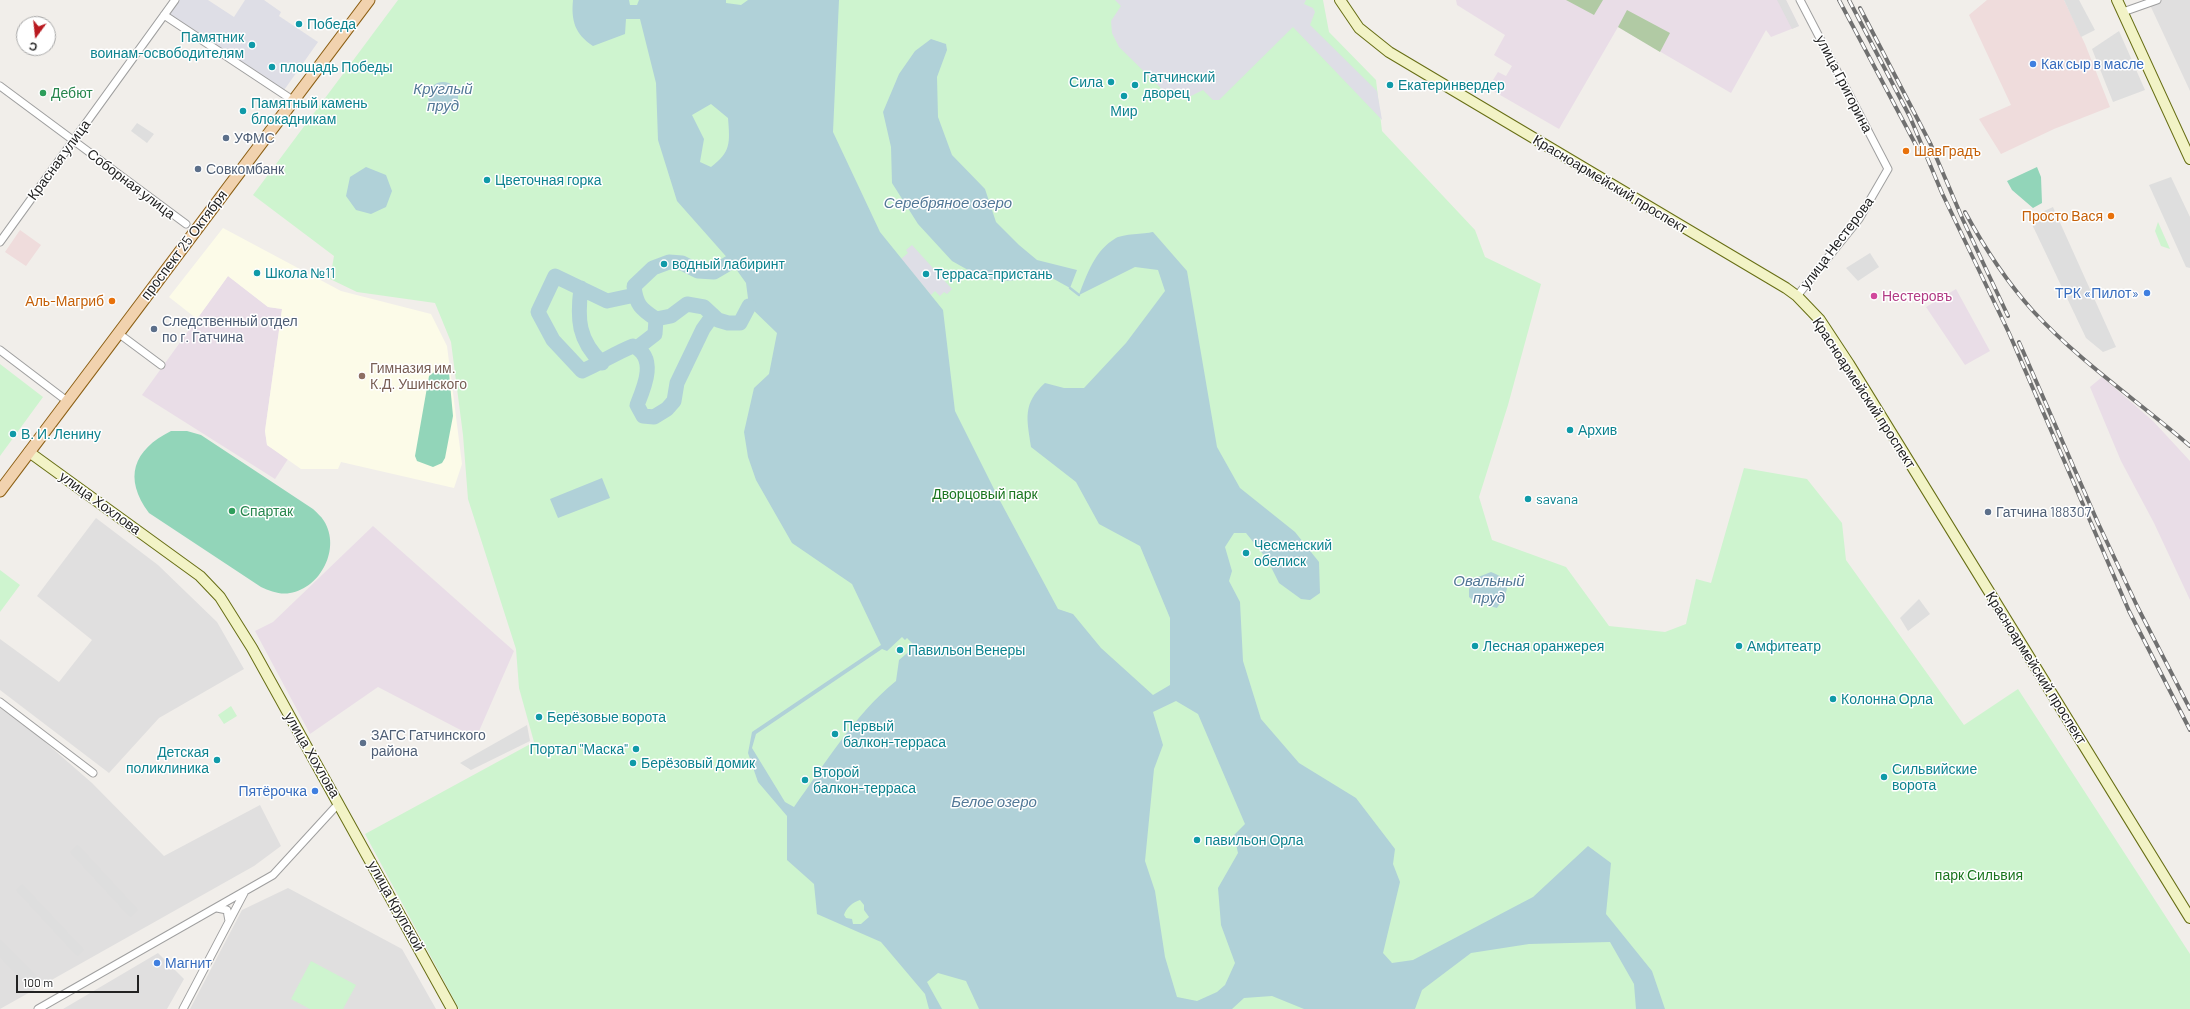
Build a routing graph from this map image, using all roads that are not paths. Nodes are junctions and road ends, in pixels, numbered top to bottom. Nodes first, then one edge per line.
1 (175, 0) edge
2 (369, 0) edge
3 (1340, 0) edge
4 (1800, 0) edge
5 (2117, 0) edge
6 (2157, 0) edge
7 (2123, 12) junction
8 (164, 15) junction
9 (0, 86) edge
10 (294, 101) junction
11 (73, 140) junction
12 (2190, 159) edge
13 (1888, 169) joint
14 (186, 224) dead end
15 (0, 242) edge
16 (1797, 296) junction
17 (118, 333) junction
18 (0, 350) edge
19 (161, 365) dead end
20 (67, 401) junction
21 (29, 452) junction
22 (0, 491) edge
23 (0, 702) edge
24 (93, 773) dead end
25 (339, 803) junction
26 (244, 892) junction
27 (217, 908) junction
28 (2190, 918) edge
29 (229, 921) junction
30 (38, 1009) edge
31 (183, 1009) edge
32 (452, 1009) edge

1 - 8 street, Красная улица
2 - 10 main road, проспект 25 Октября
3 - 16 main road, Красноармейский проспект
4 - 13 street, улица Григорина
5 - 7 main road
6 - 7 street
7 - 12 main road
8 - 10 street
8 - 11 street, Красная улица
9 - 11 street, Соборная улица
10 - 17 main road, проспект 25 Октября
11 - 14 street, Соборная улица
11 - 15 street, Красная улица
13 - 16 street, улица Нестерова
16 - 28 main road, Красноармейский проспект
17 - 19 street
17 - 20 main road, проспект 25 Октября
18 - 20 street
20 - 21 main road, проспект 25 Октября
21 - 22 main road, проспект 25 Октября
21 - 25 main road, улица Хохлова
23 - 24 street
25 - 26 street, улица Хохлова
25 - 32 main road, улица Крупской
26 - 27 street, улица Хохлова
26 - 29 street
27 - 29 street
27 - 30 street, улица Хохлова
29 - 31 street

